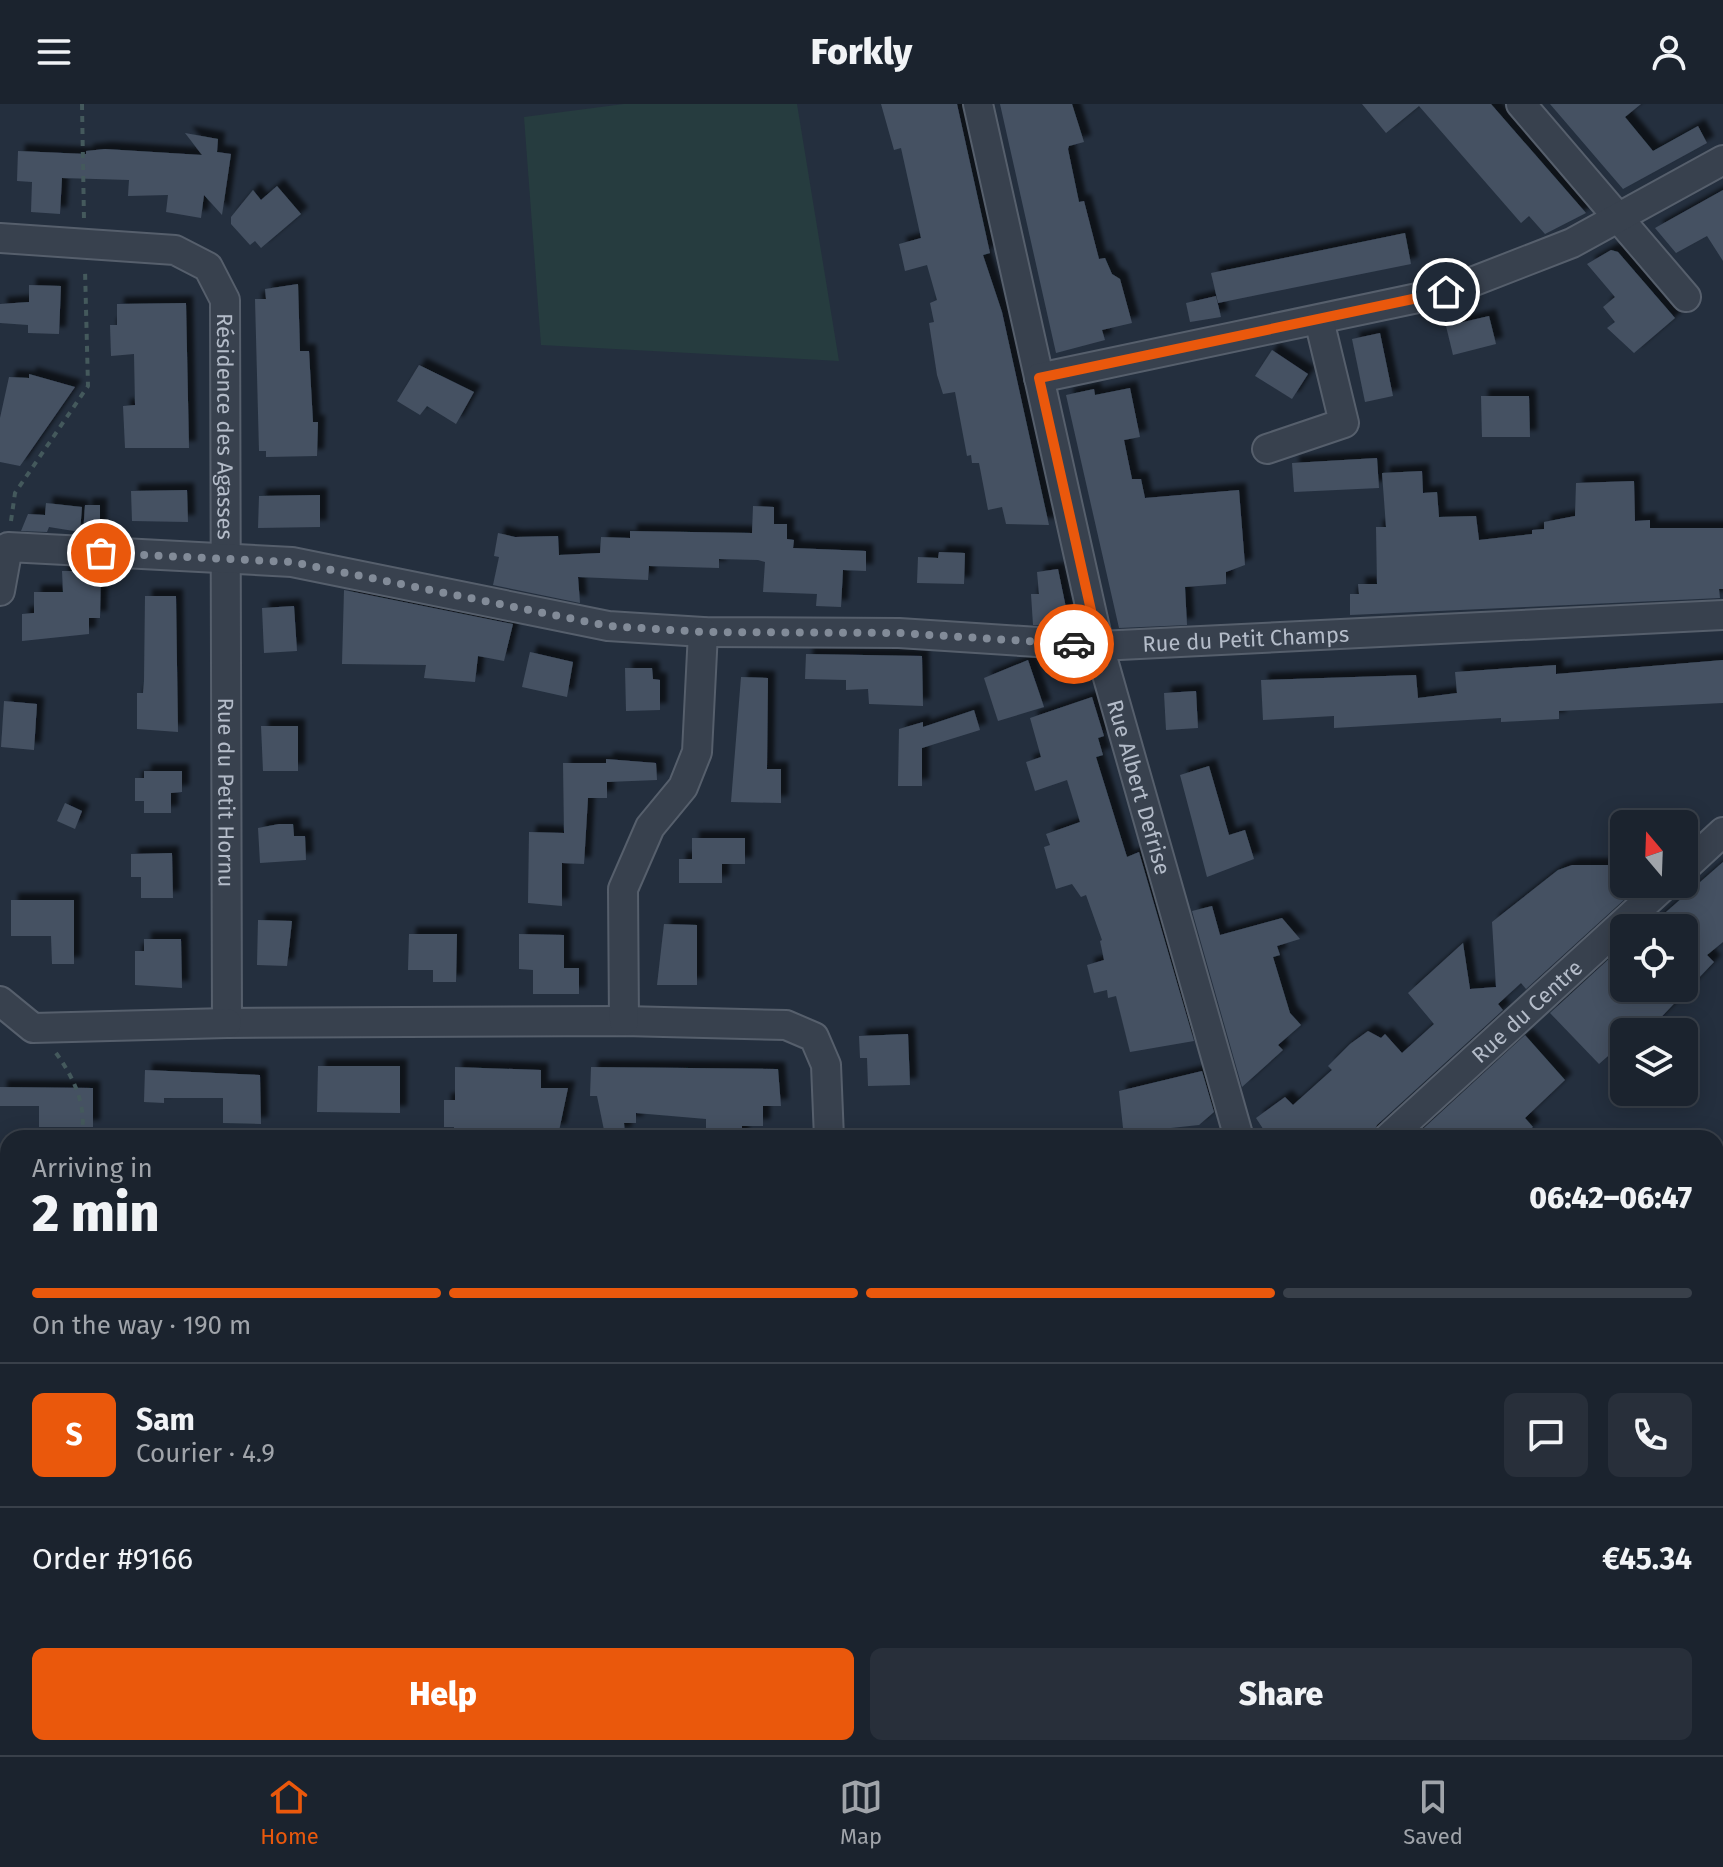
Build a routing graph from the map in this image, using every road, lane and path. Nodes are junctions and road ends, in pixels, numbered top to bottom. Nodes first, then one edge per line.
1 (82, 104) edge
2 (978, 104) edge
3 (1521, 104) edge
4 (1723, 160) edge
5 (1621, 218) junction
6 (0, 238) edge
7 (85, 241) junction
8 (1686, 297) dead end
9 (1319, 320) junction
10 (1039, 378) junction
11 (1267, 449) dead end
12 (8, 547) junction
13 (226, 561) junction
14 (0, 591) edge
15 (1723, 615) edge
16 (703, 632) junction
17 (1099, 646) junction
18 (1723, 832) edge
19 (1698, 855) edge
20 (1651, 898) edge
21 (0, 1001) edge
22 (624, 1021) junction
23 (227, 1023) junction
24 (33, 1028) junction
25 (81, 1130) edge
26 (829, 1130) edge
27 (1237, 1130) edge
28 (1397, 1130) edge

1 - 7 path
2 - 10 street, Rue Albert Defrise
3 - 5 street
4 - 5 street
5 - 8 street
5 - 9 street
6 - 7 street, Résidence des Agasses
7 - 12 path
7 - 13 street, Résidence des Agasses
9 - 10 street
9 - 11 street
10 - 17 street, Rue Albert Defrise
12 - 13 street, Rue du Petit Champs
12 - 14 street
13 - 16 street, Rue du Petit Champs
13 - 23 street, Rue du Petit Hornu
15 - 17 street, Rue du Petit Champs
16 - 17 street, Rue du Petit Champs
16 - 22 street
17 - 27 street, Rue Albert Defrise
18 - 19 street
20 - 28 street, Rue du Centre
21 - 24 street
22 - 23 street
22 - 26 street
23 - 24 street
24 - 25 path

